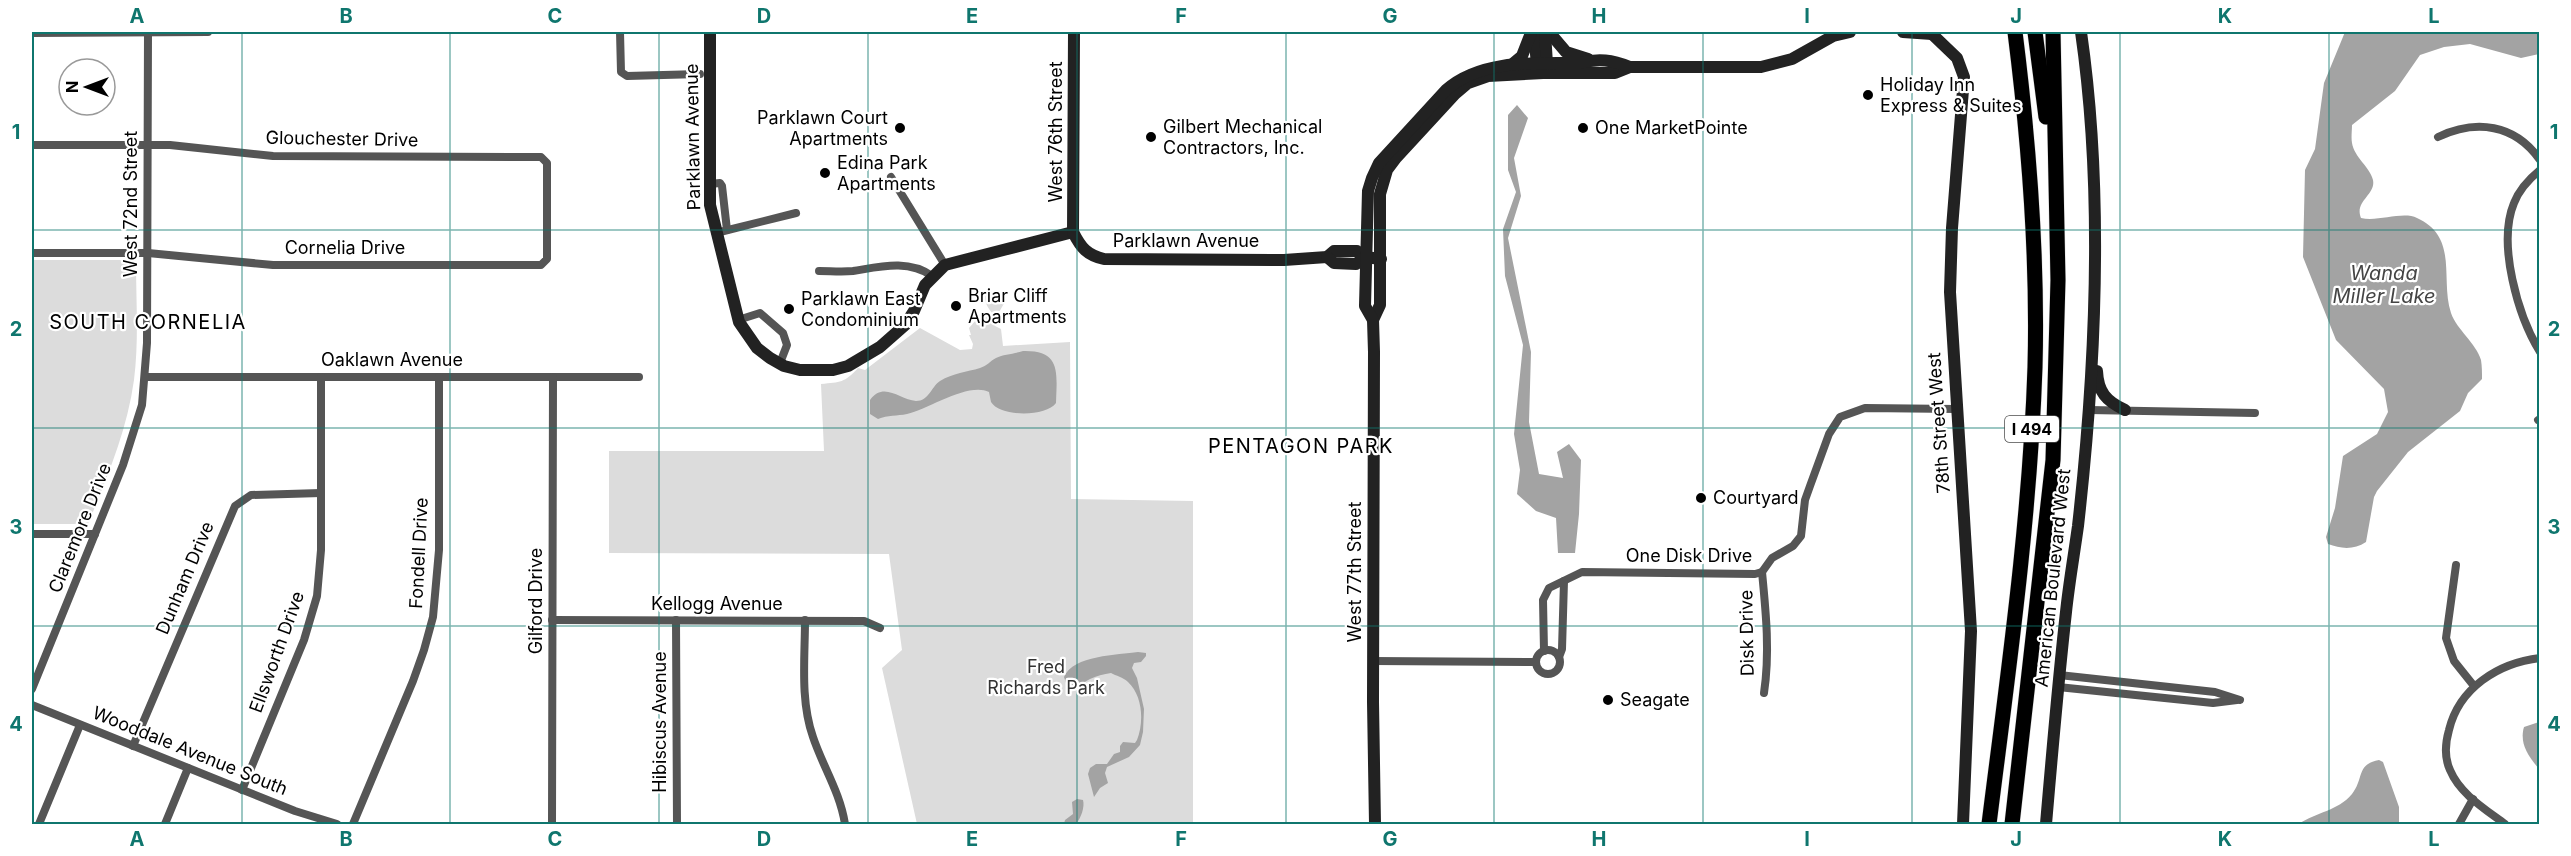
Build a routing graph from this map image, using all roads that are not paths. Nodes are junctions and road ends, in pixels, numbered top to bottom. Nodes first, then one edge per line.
1 (148, 32) edge
2 (208, 32) edge
3 (620, 32) edge
4 (710, 32) edge
5 (1074, 32) edge
6 (1532, 32) edge
7 (1547, 32) edge
8 (1850, 32) edge
9 (1903, 32) edge
10 (2015, 32) edge
11 (2036, 32) edge
12 (2053, 32) edge
13 (2082, 32) edge
14 (32, 33) edge
15 (1933, 33) edge
16 (1592, 60) junction
17 (1510, 66) junction
18 (1542, 67) junction
19 (1630, 67) junction
20 (700, 74) dead end
21 (2438, 137) dead end
22 (32, 145) edge
23 (148, 145) junction
24 (536, 157) joint
25 (2540, 160) edge
26 (2540, 170) edge
27 (891, 177) dead end
28 (796, 213) dead end
29 (2055, 216) junction
30 (722, 231) junction
31 (1073, 232) junction
32 (32, 252) edge
33 (148, 253) junction
34 (1365, 257) junction
35 (1381, 259) junction
36 (945, 265) junction
37 (819, 271) dead end
38 (932, 276) junction
39 (2093, 315) junction
40 (738, 320) junction
41 (1373, 320) junction
42 (2540, 352) edge
43 (780, 363) junction
44 (146, 377) junction
45 (321, 377) junction
46 (439, 377) junction
47 (553, 377) junction
48 (639, 377) dead end
49 (1956, 409) junction
50 (2089, 410) junction
51 (2125, 410) junction
52 (2255, 413) dead end
53 (321, 492) junction
54 (32, 534) edge
55 (95, 534) junction
56 (2456, 565) dead end
57 (1762, 572) junction
58 (1564, 581) junction
59 (552, 620) junction
60 (676, 620) junction
61 (805, 620) junction
62 (880, 628) dead end
63 (1544, 651) junction
64 (1559, 657) junction
65 (2540, 658) edge
66 (1374, 661) junction
67 (1536, 662) junction
68 (2059, 681) junction
69 (2474, 686) junction
70 (32, 689) edge
71 (1764, 693) dead end
72 (32, 705) edge
73 (80, 725) junction
74 (133, 746) junction
75 (188, 768) junction
76 (242, 789) junction
77 (2473, 799) junction
78 (39, 825) edge
79 (165, 825) edge
80 (337, 825) edge
81 (353, 825) edge
82 (552, 825) edge
83 (677, 825) edge
84 (845, 825) edge
85 (1375, 825) edge
86 (1963, 825) edge
87 (1989, 825) edge
88 (2012, 825) edge
89 (2046, 825) edge
90 (2459, 825) edge
91 (2505, 825) edge

1 - 2 street
1 - 14 street
1 - 23 street, West 72nd Street
3 - 20 street
4 - 30 street, Parklawn Avenue
5 - 31 street, West 76th Street
6 - 17 street
6 - 18 street
7 - 16 street
7 - 18 street
8 - 19 street
9 - 15 street
10 - 87 highway, I 494
11 - 29 highway, I 494
12 - 29 highway
13 - 39 street, American Boulevard West
15 - 49 street, 78th Street West
16 - 18 street
16 - 19 street
17 - 18 street, West 77th Street
17 - 34 street, West 77th Street
18 - 19 street
18 - 35 street, West 77th Street
21 - 25 street
22 - 23 street, Glouchester Drive
23 - 24 street, Glouchester Drive
23 - 33 street, West 72nd Street
24 - 33 street, Cornelia Drive
26 - 42 street
27 - 36 street
28 - 30 street
29 - 88 highway, I 494
30 - 40 street, Parklawn Avenue
31 - 34 street, Parklawn Avenue
31 - 36 street, Parklawn Avenue
32 - 33 street, Cornelia Drive
33 - 44 street, West 72nd Street
34 - 35 street, Parklawn Avenue
34 - 41 street, West 77th Street
35 - 41 street, West 77th Street
36 - 38 street, Parklawn Avenue
37 - 38 street
38 - 43 street, Parklawn Avenue
39 - 50 street, American Boulevard West
39 - 51 street
40 - 43 street, Parklawn Avenue
40 - 43 street
41 - 66 street, West 77th Street
44 - 45 street, Oaklawn Avenue
44 - 55 street, Claremore Drive
45 - 46 street, Oaklawn Avenue
45 - 53 street, Ellsworth Drive
46 - 47 street, Oaklawn Avenue
46 - 81 street, Fondell Drive
47 - 48 street, Oaklawn Avenue
47 - 59 street, Gilford Drive
49 - 57 street, One Disk Drive
49 - 86 street, 78th Street West
50 - 51 street
50 - 68 street, American Boulevard West
51 - 52 street
53 - 74 street, Dunham Drive
53 - 76 street, Ellsworth Drive
54 - 55 street
55 - 70 street, Claremore Drive
56 - 69 street
57 - 58 street, One Disk Drive
57 - 71 street, Disk Drive
58 - 63 street
58 - 64 street
59 - 60 street, Kellogg Avenue
59 - 82 street, Gilford Drive
60 - 61 street, Kellogg Avenue
60 - 83 street, Hibiscus Avenue
61 - 62 street, Kellogg Avenue
61 - 84 street
63 - 64 street
63 - 67 street
64 - 67 street
65 - 69 street
66 - 67 street
66 - 85 street, West 77th Street
68 - 68 street
68 - 89 street, American Boulevard West
69 - 77 street
72 - 73 street, Wooddale Avenue South
73 - 74 street, Wooddale Avenue South
73 - 78 street
74 - 75 street, Wooddale Avenue South
75 - 76 street, Wooddale Avenue South
75 - 79 street
76 - 80 street, Wooddale Avenue South
77 - 90 street
77 - 91 street

